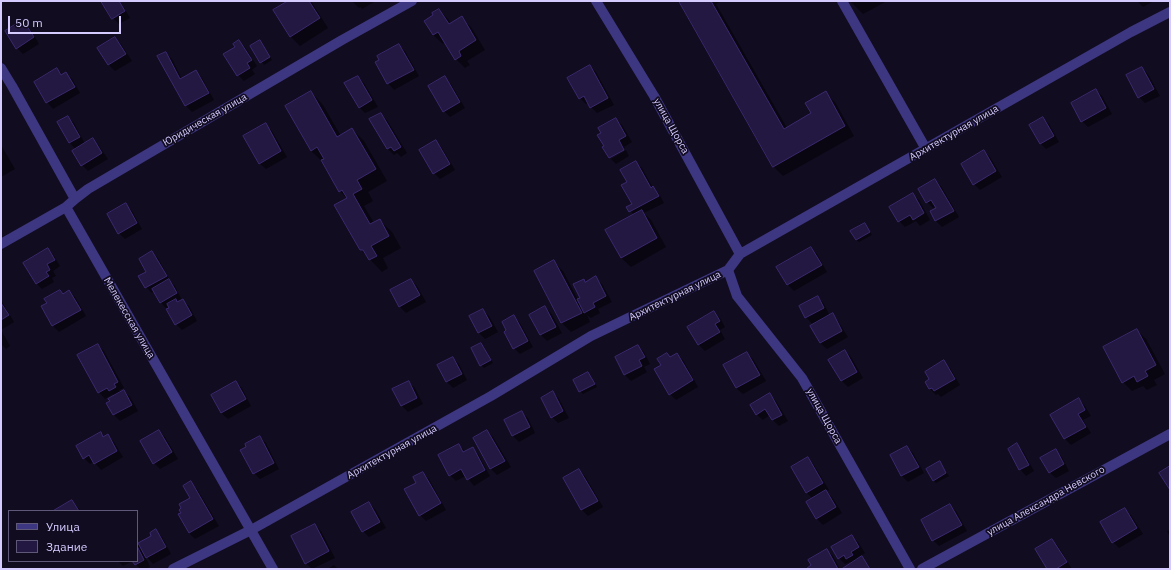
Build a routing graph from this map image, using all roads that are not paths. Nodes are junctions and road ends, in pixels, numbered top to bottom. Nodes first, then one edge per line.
1 (412, 1) edge
2 (596, 1) edge
3 (842, 1) edge
4 (1170, 12) edge
5 (1, 68) edge
6 (926, 149) junction
7 (75, 199) junction
8 (66, 208) junction
9 (1, 244) edge
10 (740, 254) junction
11 (728, 270) junction
12 (1170, 434) edge
13 (251, 530) junction
14 (173, 569) edge
15 (274, 569) edge
16 (910, 569) edge
17 (922, 569) edge

1 - 7 street, Юридическая улица
2 - 10 street, улица Щорса
3 - 6 street
4 - 6 street, Архитектурная улица
5 - 7 street
6 - 10 street, Архитектурная улица
7 - 8 street, Юридическая улица
8 - 9 street, Юридическая улица
8 - 13 street, Мелекесская улица
10 - 11 street, Архитектурная улица
11 - 13 street, Архитектурная улица
11 - 16 street, улица Щорса
12 - 17 street, улица Александра Невского
13 - 14 street, Архитектурная улица
13 - 15 street, Мелекесская улица

